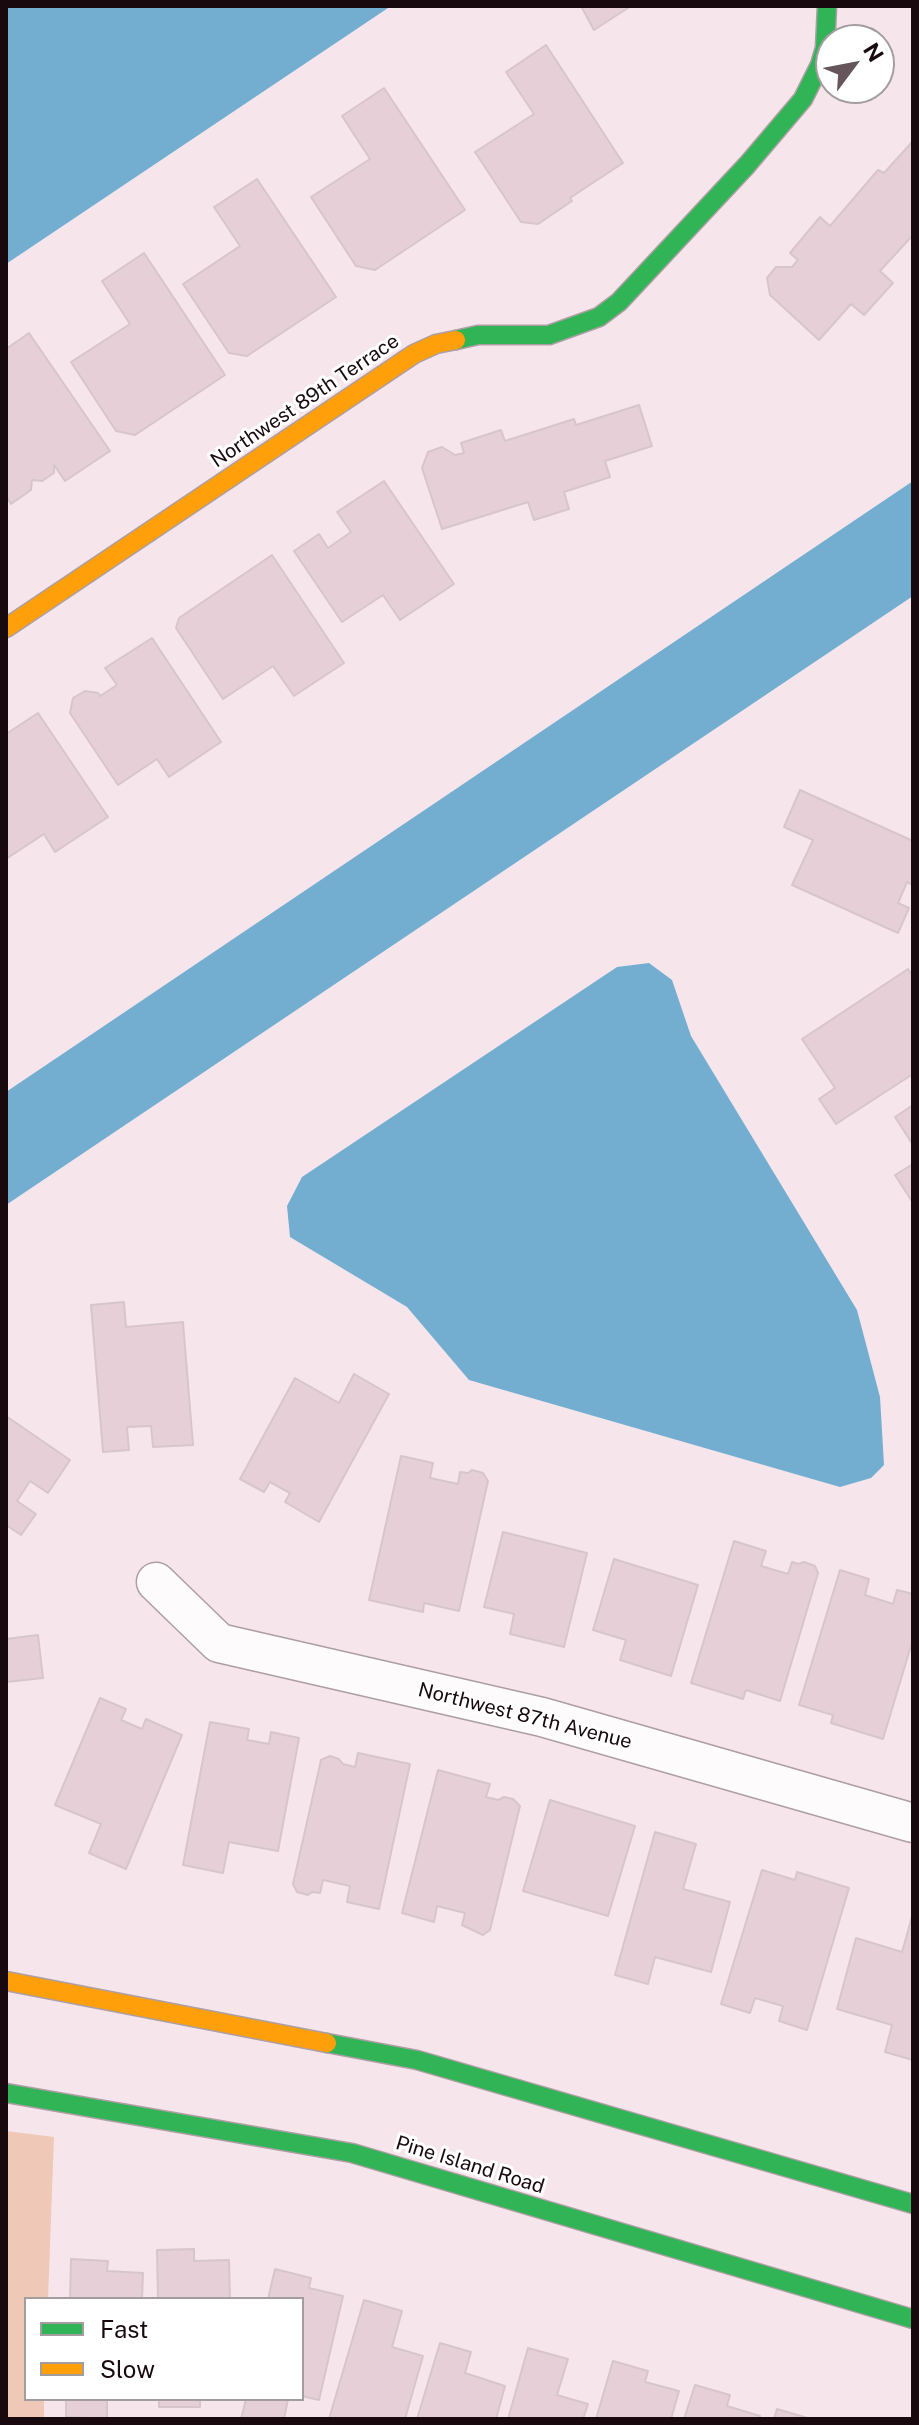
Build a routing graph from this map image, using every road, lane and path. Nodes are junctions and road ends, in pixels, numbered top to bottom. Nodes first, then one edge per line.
1 (827, 6) edge
2 (6, 628) edge
3 (156, 1582) dead end
4 (913, 1823) edge
5 (6, 1981) edge
6 (6, 2093) edge
7 (913, 2204) edge
8 (913, 2319) edge

1 - 2 main road, Northwest 89th Terrace
3 - 4 street, Northwest 87th Avenue
5 - 7 main road
6 - 8 main road, Pine Island Road

